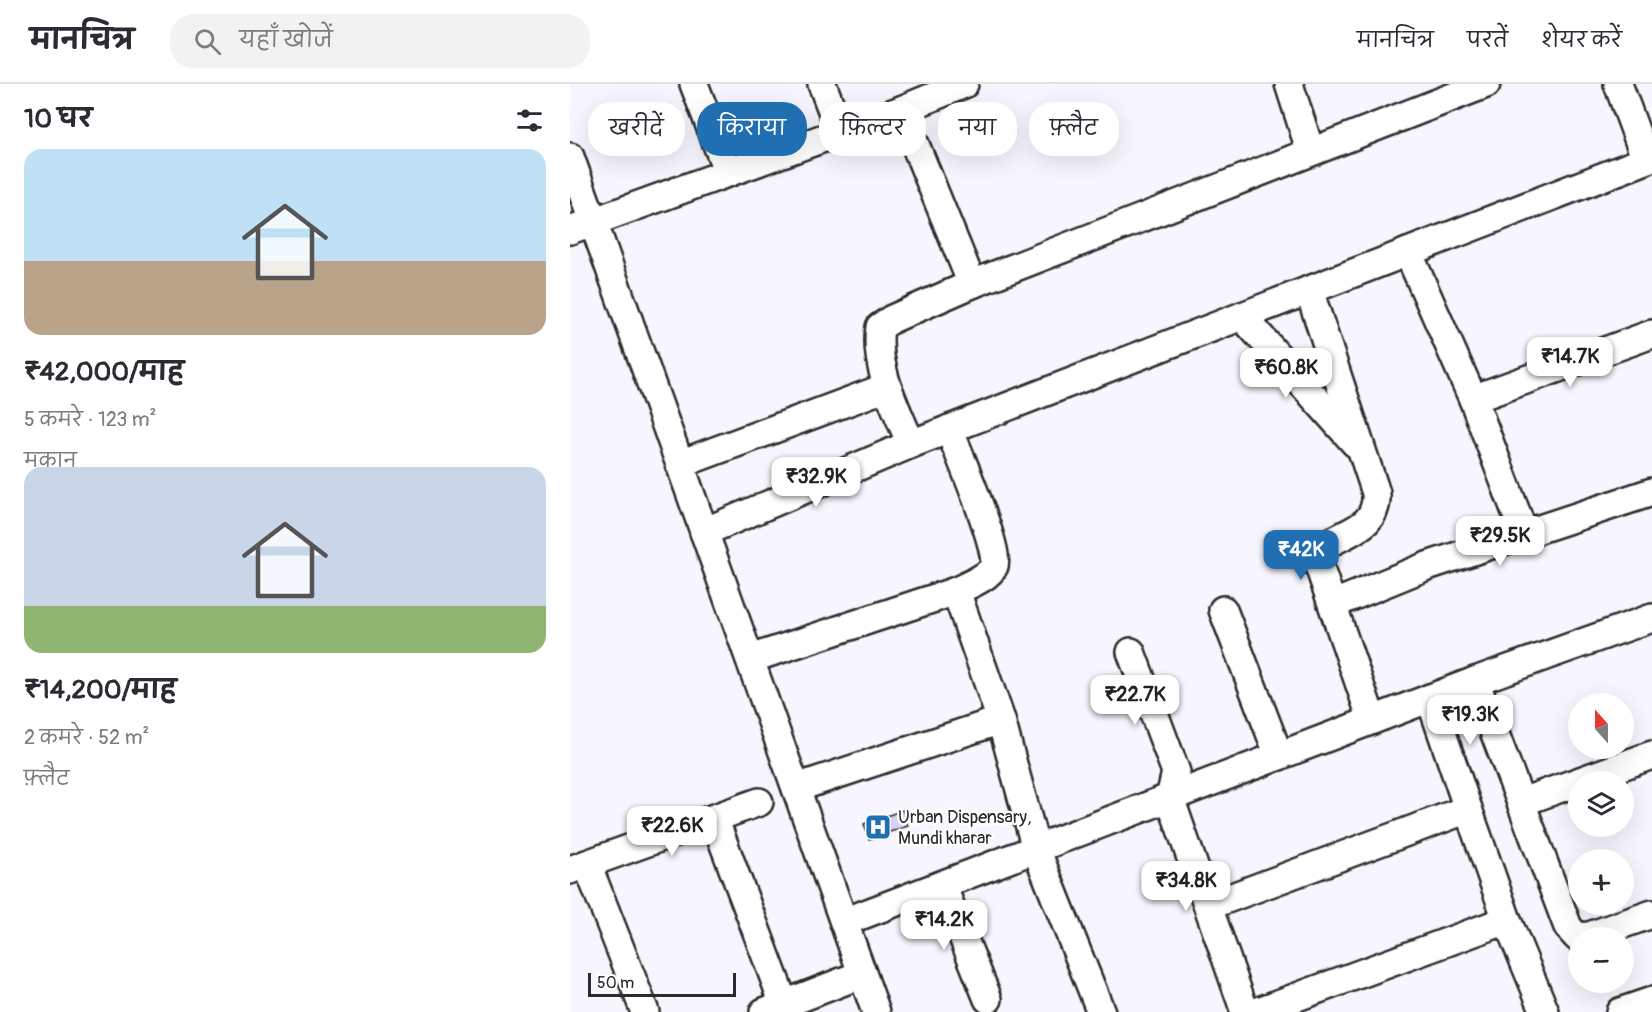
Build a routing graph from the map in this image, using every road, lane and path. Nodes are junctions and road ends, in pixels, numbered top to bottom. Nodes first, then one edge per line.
1 (694, 84) edge
2 (822, 84) edge
3 (963, 84) edge
4 (1289, 84) edge
5 (1486, 84) edge
6 (1618, 84) edge
7 (829, 102) edge
8 (920, 102) edge
9 (819, 139) edge
10 (1310, 150) junction
11 (920, 156) edge
12 (570, 158) edge
13 (1649, 169) edge
14 (728, 173) junction
15 (582, 226) edge
16 (1408, 252) junction
17 (972, 284) junction
18 (1309, 290) junction
19 (1242, 316) junction
20 (1652, 334) edge
21 (887, 387) junction
22 (1473, 399) junction
23 (949, 429) junction
24 (911, 444) junction
25 (1364, 452) junction
26 (680, 464) junction
27 (1652, 492) edge
28 (704, 532) junction
29 (1525, 536) junction
30 (956, 591) junction
31 (1334, 604) junction
32 (1223, 610) dead end
33 (1652, 618) edge
34 (1131, 652) dead end
35 (750, 659) junction
36 (1474, 681) junction
37 (1430, 698) junction
38 (1000, 720) junction
39 (1371, 720) junction
40 (1652, 754) edge
41 (1279, 756) junction
42 (796, 788) junction
43 (1170, 798) junction
44 (759, 802) dead end
45 (1522, 802) junction
46 (1468, 809) junction
47 (714, 818) junction
48 (1036, 849) junction
49 (578, 867) edge
50 (942, 885) junction
51 (1208, 906) junction
52 (1652, 914) edge
53 (1507, 920) junction
54 (844, 922) junction
55 (862, 974) junction
56 (988, 999) dead end
57 (1652, 1001) edge
58 (774, 1008) edge
59 (645, 1012) edge
60 (876, 1012) edge
61 (1101, 1012) edge
62 (1245, 1012) edge
63 (1256, 1012) edge
64 (1545, 1012) edge
65 (1620, 1012) edge

1 - 14 street
2 - 7 street
3 - 8 street
4 - 10 street
5 - 10 street
6 - 13 street
9 - 14 street
10 - 17 street
11 - 17 street
12 - 15 street
13 - 16 street
14 - 15 street
15 - 26 street
16 - 18 street
16 - 22 street
17 - 21 street
18 - 19 street
18 - 25 street
19 - 23 street
19 - 25 street
20 - 22 street
21 - 24 street
21 - 26 street
22 - 29 street
23 - 24 street
23 - 30 street
24 - 28 street
25 - 31 street
26 - 28 street
27 - 29 street
28 - 35 street
29 - 31 street
30 - 35 street
30 - 38 street
31 - 39 street
32 - 41 street
33 - 36 street
34 - 43 street
35 - 42 street
36 - 37 street
36 - 45 street
37 - 39 street
37 - 46 street
38 - 42 street
38 - 48 street
39 - 41 street
40 - 45 street
41 - 43 street
42 - 54 street
43 - 48 street
43 - 51 street
44 - 47 street
45 - 52 street
46 - 51 street
46 - 53 street
47 - 49 street
47 - 58 street
48 - 50 street
48 - 61 street
49 - 59 street
50 - 54 street
50 - 56 street
51 - 62 street
53 - 63 street
53 - 64 street
54 - 55 street
55 - 58 street
55 - 60 street
57 - 65 street

